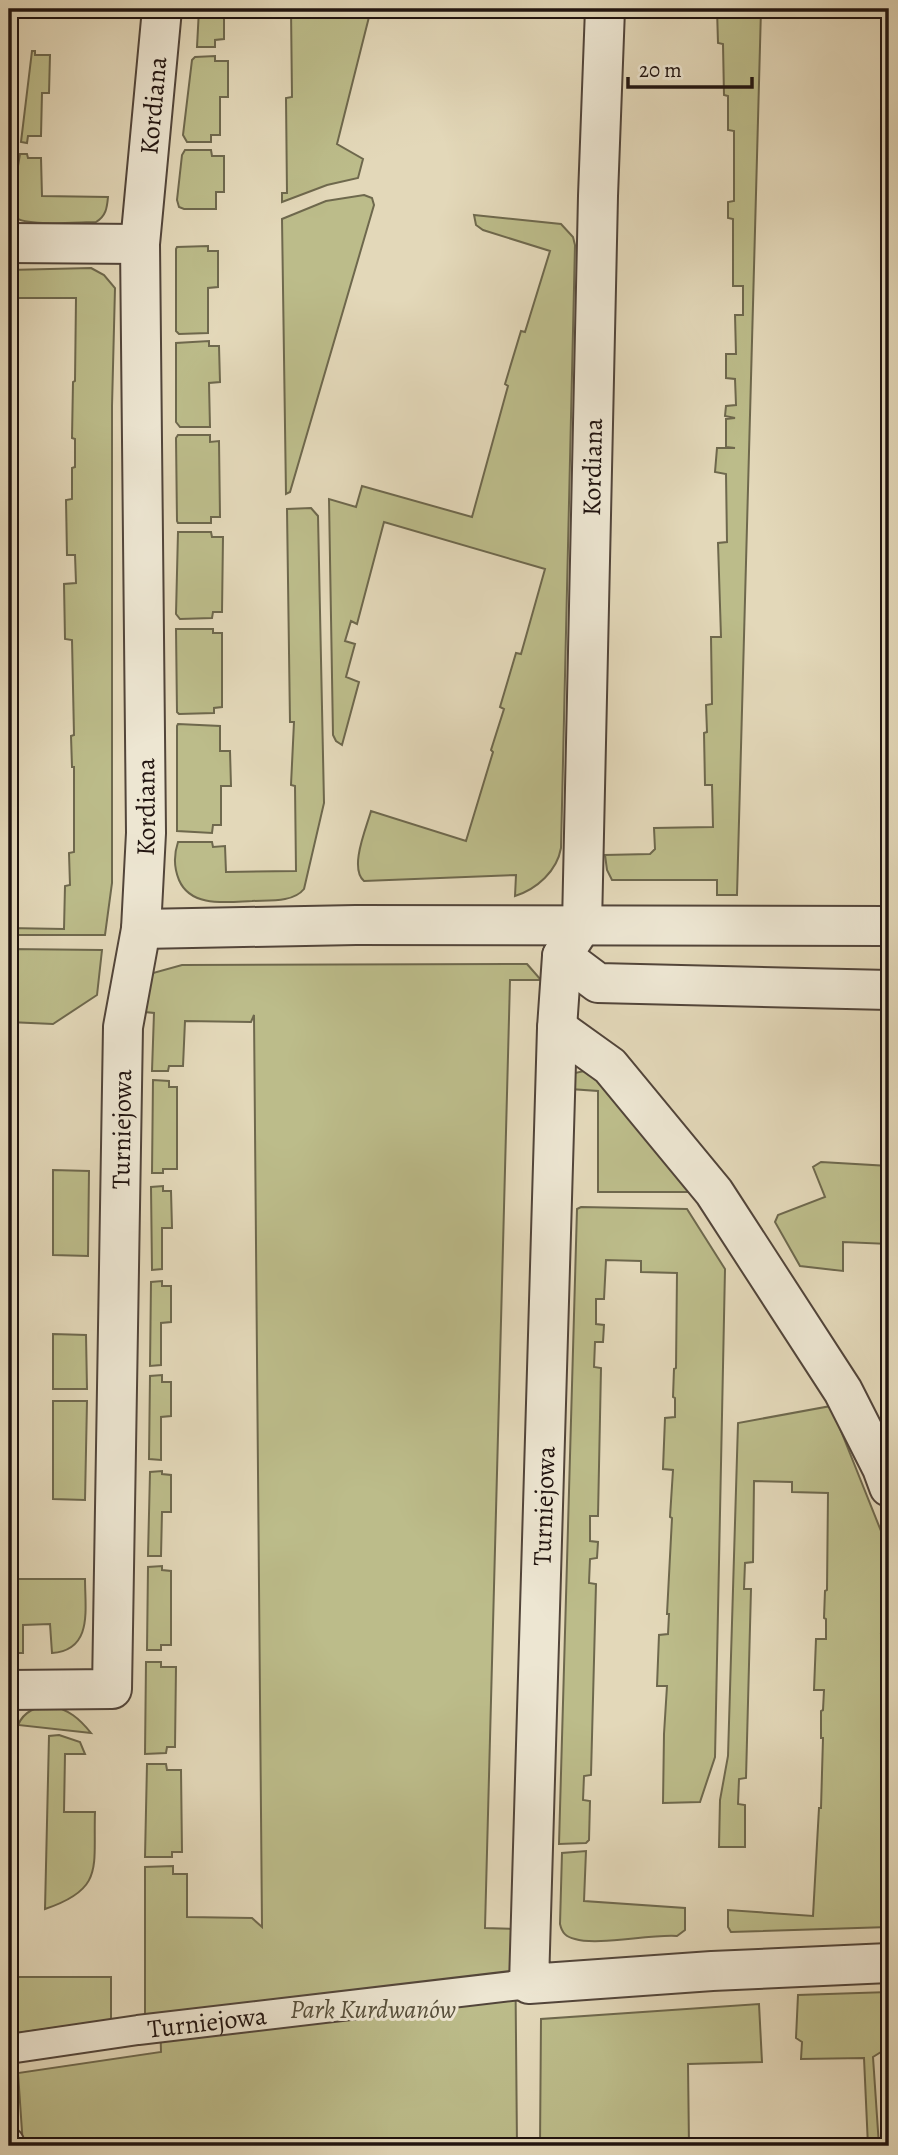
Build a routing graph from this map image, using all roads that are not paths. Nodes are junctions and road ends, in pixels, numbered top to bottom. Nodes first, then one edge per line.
1 (162, 9) edge
2 (605, 9) edge
3 (9, 243) edge
4 (140, 244) junction
5 (889, 926) edge
6 (141, 929) junction
7 (572, 941) junction
8 (889, 990) edge
9 (557, 1028) junction
10 (889, 1488) edge
11 (9, 1690) edge
12 (889, 1963) edge
13 (529, 1984) junction
14 (9, 2049) edge

1 - 4 street, Kordiana
2 - 7 street, Kordiana
3 - 4 street
4 - 6 street, Kordiana
5 - 7 street
6 - 7 street
6 - 11 street, Turniejowa
7 - 8 street
7 - 9 street, Turniejowa
9 - 10 street
9 - 13 street, Turniejowa
12 - 13 street, Turniejowa
13 - 14 street, Turniejowa

